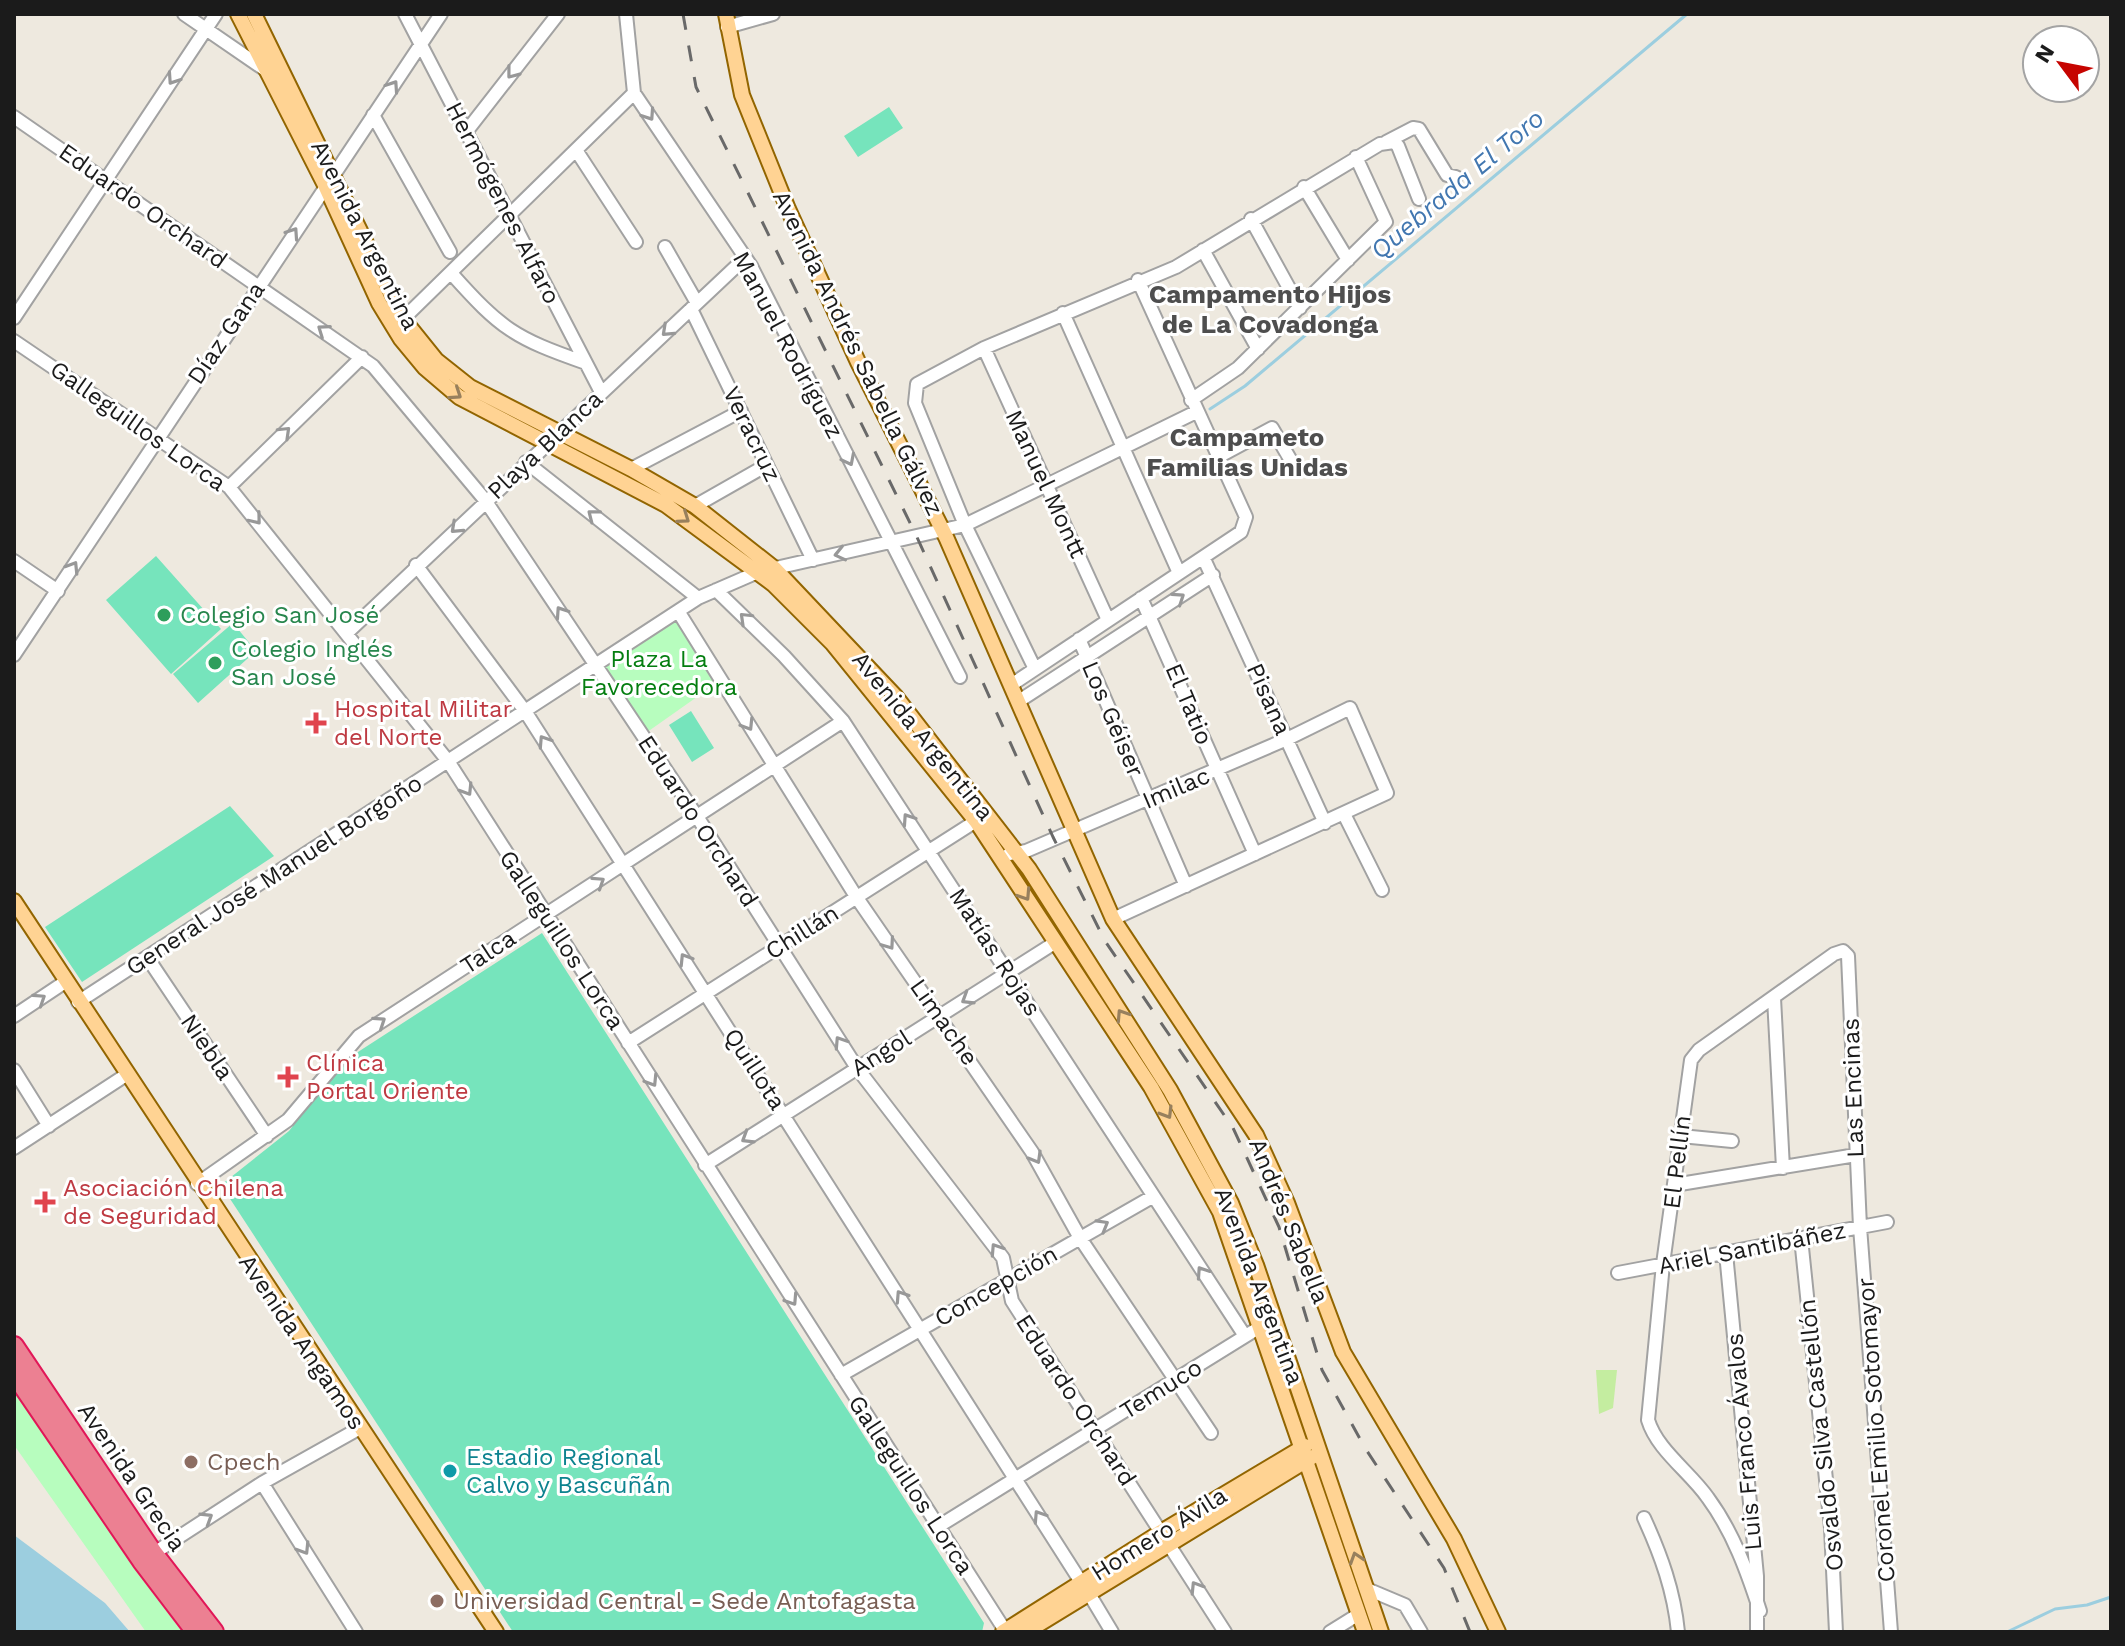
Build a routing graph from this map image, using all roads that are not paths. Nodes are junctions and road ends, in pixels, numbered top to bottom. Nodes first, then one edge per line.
1 (184, 14) edge
2 (216, 14) edge
3 (238, 14) edge
4 (254, 14) edge
5 (405, 14) edge
6 (441, 14) edge
7 (558, 14) edge
8 (626, 14) edge
9 (773, 14) edge
10 (726, 20) edge
11 (206, 29) junction
12 (421, 44) junction
13 (269, 71) junction
14 (634, 93) junction
15 (373, 115) junction
16 (14, 117) edge
17 (466, 132) junction
18 (1386, 142) junction
19 (576, 150) junction
20 (1356, 157) junction
21 (1456, 177) dead end
22 (106, 179) junction
23 (329, 179) junction
24 (1304, 187) junction
25 (1419, 199) dead end
26 (509, 215) junction
27 (1251, 219) junction
28 (636, 242) dead end
29 (665, 247) dead end
30 (1203, 250) junction
31 (450, 252) dead end
32 (744, 259) junction
33 (1348, 260) junction
34 (451, 273) junction
35 (1138, 280) junction
36 (259, 285) junction
37 (694, 306) junction
38 (1300, 308) junction
39 (1063, 313) junction
40 (14, 318) edge
41 (403, 319) junction
42 (14, 341) edge
43 (984, 348) junction
44 (1258, 349) junction
45 (362, 357) junction
46 (586, 363) junction
47 (601, 392) junction
48 (1191, 400) junction
49 (741, 411) junction
50 (1196, 412) junction
51 (558, 432) junction
52 (156, 437) junction
53 (546, 443) junction
54 (1123, 451) junction
55 (1218, 457) junction
56 (1290, 459) dead end
57 (526, 462) junction
58 (767, 465) junction
59 (631, 469) junction
60 (1047, 486) junction
61 (229, 487) junction
62 (485, 500) junction
63 (695, 506) junction
64 (965, 525) junction
65 (943, 529) junction
66 (891, 542) junction
67 (1204, 559) junction
68 (813, 560) junction
69 (14, 561) edge
70 (416, 565) junction
71 (775, 569) junction
72 (758, 572) junction
73 (1179, 573) junction
74 (1213, 575) junction
75 (716, 590) junction
76 (58, 591) junction
77 (698, 598) junction
78 (1141, 598) junction
79 (678, 611) junction
80 (1151, 617) junction
81 (1108, 620) junction
82 (347, 633) junction
83 (1079, 639) junction
84 (14, 655) edge
85 (1088, 658) junction
86 (597, 664) junction
87 (1035, 669) junction
88 (960, 677) dead end
89 (1011, 685) junction
90 (1019, 701) junction
91 (525, 711) junction
92 (843, 721) junction
93 (1287, 739) junction
94 (448, 761) junction
95 (774, 767) junction
96 (1217, 770) junction
97 (1148, 801) junction
98 (1344, 814) junction
99 (698, 818) junction
100 (976, 821) junction
101 (1325, 823) junction
102 (1075, 829) junction
103 (930, 851) junction
104 (998, 853) junction
105 (1255, 854) junction
106 (1017, 855) junction
107 (625, 865) junction
108 (1186, 886) junction
109 (1382, 890) dead end
110 (857, 898) junction
111 (14, 901) edge
112 (14, 913) edge
113 (546, 915) junction
114 (1113, 919) junction
115 (1056, 942) junction
116 (779, 947) junction
117 (147, 957) junction
118 (1009, 972) junction
119 (61, 977) junction
120 (706, 993) junction
121 (1774, 998) junction
122 (78, 1002) junction
123 (14, 1016) edge
124 (940, 1016) junction
125 (628, 1043) junction
126 (857, 1068) junction
127 (14, 1070) edge
128 (126, 1075) junction
129 (784, 1114) junction
130 (49, 1126) junction
131 (267, 1136) junction
132 (1681, 1136) junction
133 (1732, 1141) dead end
134 (14, 1148) edge
135 (1856, 1155) junction
136 (705, 1165) junction
137 (1783, 1168) junction
138 (197, 1184) junction
139 (1674, 1185) junction
140 (1152, 1197) junction
141 (1887, 1222) dead end
142 (1860, 1227) junction
143 (1080, 1238) junction
144 (1801, 1238) junction
145 (1726, 1253) junction
146 (1663, 1264) junction
147 (1618, 1273) dead end
148 (1009, 1279) junction
149 (1260, 1327) junction
150 (922, 1329) junction
151 (1245, 1336) junction
152 (14, 1346) edge
153 (14, 1373) edge
154 (841, 1375) junction
155 (1174, 1381) junction
156 (360, 1428) junction
157 (1094, 1430) junction
158 (1211, 1433) dead end
159 (1319, 1446) junction
160 (1302, 1454) junction
161 (1016, 1479) junction
162 (262, 1483) junction
163 (1644, 1518) dead end
164 (939, 1526) junction
165 (1165, 1537) junction
166 (148, 1557) junction
167 (1085, 1587) junction
168 (1367, 1589) junction
169 (1760, 1611) junction
170 (1359, 1614) junction
171 (1499, 1628) edge
172 (196, 1632) edge
173 (214, 1632) edge
174 (356, 1632) edge
175 (496, 1632) edge
176 (1005, 1632) edge
177 (1026, 1632) edge
178 (1112, 1632) edge
179 (1225, 1632) edge
180 (1330, 1632) edge
181 (1365, 1632) edge
182 (1381, 1632) edge
183 (1421, 1632) edge
184 (1678, 1632) edge
185 (1757, 1632) edge
186 (1836, 1632) edge
187 (1891, 1632) edge

1 - 11 street
2 - 11 street
3 - 13 main road, Avenida Argentina
4 - 23 main road, Avenida Argentina
5 - 12 street, Hermógenes Alfaro
6 - 12 street, Díaz Gana
7 -> 17 street
8 - 14 street, Manuel Rodríguez
9 - 10 street
10 - 65 main road, Avenida Andrés Sabella Gálvez
11 - 13 street
11 -> 22 street
15 -> 12 street, Díaz Gana
12 - 17 street, Hermógenes Alfaro
13 - 23 main road, Avenida Argentina
14 - 19 street
14 -> 32 street, Manuel Rodríguez
15 - 23 street, Díaz Gana
15 - 31 street
16 - 22 street, Eduardo Orchard
17 - 26 street, Hermógenes Alfaro
18 - 20 street
18 - 21 street
18 - 25 street
19 - 26 street
19 - 28 street
20 - 24 street
20 - 33 street
22 - 36 street, Eduardo Orchard
22 - 40 street
36 -> 23 street, Díaz Gana
23 - 41 main road, Avenida Argentina
23 -> 53 main road, Avenida Argentina
24 - 27 street
24 - 33 street
26 - 34 street
26 - 46 street, Hermógenes Alfaro
27 - 30 street
27 - 38 street
29 - 37 street, Veracruz
30 - 35 street
30 - 44 street
32 - 37 street, Playa Blanca
32 -> 66 street, Manuel Rodríguez
33 - 38 street
34 - 41 street
34 - 46 street
35 - 39 street
35 - 48 street
45 -> 36 street, Eduardo Orchard
36 - 52 street, Díaz Gana
37 -> 47 street, Playa Blanca
37 - 49 street, Veracruz
38 - 44 street
39 - 43 street
39 - 54 street
41 - 51 main road, Avenida Argentina
42 - 52 street, Galleguillos Lorca
43 - 60 street, Manuel Montt
43 - 64 street
44 - 48 street
61 -> 45 street
45 - 62 street, Eduardo Orchard
46 - 47 street, Hermógenes Alfaro
47 - 51 street, Playa Blanca
48 - 50 street
49 - 58 street, Veracruz
49 - 59 street
50 - 54 street, General José Manuel Borgoño
50 - 55 street
51 - 53 street, Playa Blanca
51 - 59 main road, Avenida Argentina
52 - 61 street, Galleguillos Lorca
76 -> 52 street, Díaz Gana
53 - 57 street, Playa Blanca
53 -> 72 main road, Avenida Argentina
54 - 60 street, General José Manuel Borgoño
54 - 73 street
55 - 56 street
55 - 67 street
57 - 62 street, Playa Blanca
77 -> 57 street
58 - 63 street
58 - 68 street, Veracruz
59 - 63 main road, Avenida Argentina
60 - 64 street, General José Manuel Borgoño
60 - 81 street, Manuel Montt
61 -> 82 street, Galleguillos Lorca
62 -> 70 street, Playa Blanca
86 -> 62 street, Eduardo Orchard
63 - 71 main road, Avenida Argentina
64 - 65 street, General José Manuel Borgoño
64 - 87 street
65 - 66 street, General José Manuel Borgoño
65 - 89 main road, Avenida Andrés Sabella Gálvez
66 -> 68 street, General José Manuel Borgoño
66 - 88 street, Manuel Rodríguez
67 - 73 street
67 - 74 street, Pisana
68 - 71 street, General José Manuel Borgoño
69 - 76 street
70 - 82 street, Playa Blanca
70 - 91 street, Quillota
71 - 72 street, General José Manuel Borgoño
71 - 106 main road, Avenida Argentina
72 - 75 street, General José Manuel Borgoño
72 - 100 main road, Avenida Argentina
73 - 78 street
80 -> 74 street
74 - 93 street, Pisana
75 - 77 street, General José Manuel Borgoño
92 -> 75 street, Matías Rojas
76 - 84 street, Díaz Gana
77 - 79 street, General José Manuel Borgoño
78 - 80 street, El Tatio
78 - 81 street
79 - 86 street, General José Manuel Borgoño
79 -> 95 street, Limache
80 - 85 street
80 - 96 street, El Tatio
81 - 83 street
82 - 94 street, Galleguillos Lorca
83 - 85 street, Los Géiser
83 - 87 street
85 - 90 street
85 - 97 street, Los Géiser
86 - 91 street, General José Manuel Borgoño
86 - 99 street, Eduardo Orchard
87 - 89 street
89 - 90 main road, Andrés Sabella
90 - 102 main road, Andrés Sabella
91 - 94 street, General José Manuel Borgoño
107 -> 91 street, Quillota
92 - 95 street, Talca
103 -> 92 street, Matías Rojas
93 - 96 street, Imilac
93 - 98 street, Imilac
93 - 101 street, Pisana
94 -> 113 street, Galleguillos Lorca
94 - 117 street, General José Manuel Borgoño
95 - 99 street, Talca
95 - 110 street, Limache
96 - 97 street, Imilac
96 - 105 street, El Tatio
97 - 102 street, Imilac
97 - 108 street, Los Géiser
98 - 101 street
98 - 109 street
99 - 107 street, Talca
99 - 116 street, Eduardo Orchard
100 - 103 street, Chillán
100 - 104 main road, Avenida Argentina
101 - 105 street
102 - 106 street, Imilac
102 - 114 main road, Andrés Sabella
103 - 110 street, Chillán
103 - 118 street, Matías Rojas
104 - 106 street
104 -> 115 main road, Avenida Argentina
105 - 108 street
159 -> 106 main road, Avenida Argentina
113 -> 107 street, Talca
120 -> 107 street, Quillota
108 - 114 street
110 - 116 street, Chillán
110 -> 124 street, Limache
111 - 119 main road, Avenida Angamos
112 - 119 main road, Avenida Angamos
113 - 125 street, Galleguillos Lorca
131 -> 113 street, Talca
114 - 171 main road, Andrés Sabella
115 - 118 street, Angol
115 -> 149 main road, Avenida Argentina
116 - 120 street, Chillán
126 -> 116 street, Eduardo Orchard
117 - 122 street, General José Manuel Borgoño
117 - 131 street, Niebla
118 -> 124 street, Angol
118 - 140 street, Matías Rojas
119 - 122 main road, Avenida Angamos
123 -> 119 street
120 - 125 street, Chillán
120 - 129 street, Quillota
121 - 132 street, El Pellín
121 - 135 street, Las Encinas
121 - 137 street
122 - 128 main road, Avenida Angamos
124 - 126 street, Angol
124 -> 143 street, Limache
125 -> 136 street, Galleguillos Lorca
126 - 129 street, Angol
148 -> 126 street, Eduardo Orchard
127 - 130 street
128 - 130 street
128 - 138 main road, Avenida Angamos
129 -> 136 street, Angol
150 -> 129 street, Quillota
130 - 134 street
131 - 138 street, Talca
132 - 133 street
132 - 139 street, El Pellín
135 - 137 street
135 - 142 street, Las Encinas
136 -> 154 street, Galleguillos Lorca
137 - 139 street
138 - 156 main road, Avenida Angamos
139 - 146 street, El Pellín
143 -> 140 street, Concepción
151 -> 140 street, Matías Rojas
141 - 142 street, Ariel Santibáñez
142 - 144 street, Ariel Santibáñez
142 - 187 street, Coronel Emilio Sotomayor
143 - 148 street, Concepción
143 - 155 street, Limache
144 - 145 street, Ariel Santibáñez
144 - 186 street, Osvaldo Silva Castellón
145 - 146 street, Ariel Santibáñez
145 - 169 street, Luis Franco Ávalos
146 - 147 street, Ariel Santibáñez
146 - 169 street, El Pellín
148 - 150 street, Concepción
148 - 157 street, Eduardo Orchard
149 - 151 street, Temuco
149 - 160 main road, Avenida Argentina
150 - 154 street, Concepción
150 - 161 street, Quillota
151 - 155 street, Temuco
152 - 166 highway, Avenida Grecia
153 - 166 highway, Avenida Grecia
154 - 164 street, Galleguillos Lorca
155 - 157 street, Temuco
155 - 158 street, Limache
156 - 162 street
156 - 175 main road, Avenida Angamos
157 - 161 street, Temuco
157 - 165 street, Eduardo Orchard
159 - 160 main road, Homero Ávila
168 -> 159 main road, Avenida Argentina
160 - 165 main road, Homero Ávila
160 - 170 main road, Avenida Argentina
161 - 164 street, Temuco
167 -> 161 street, Quillota
166 -> 162 street
162 -> 174 street
163 - 184 street
164 - 176 street, Galleguillos Lorca
165 - 167 main road, Homero Ávila
179 -> 165 street, Eduardo Orchard
166 - 172 highway, Avenida Grecia
166 - 173 highway, Avenida Grecia
167 - 176 main road, Homero Ávila
167 - 177 main road, Homero Ávila
167 - 178 street, Quillota
168 - 182 main road, Avenida Argentina
168 - 183 street
169 - 185 street, Luis Franco Ávalos
170 - 180 street
170 - 181 main road, Avenida Argentina

